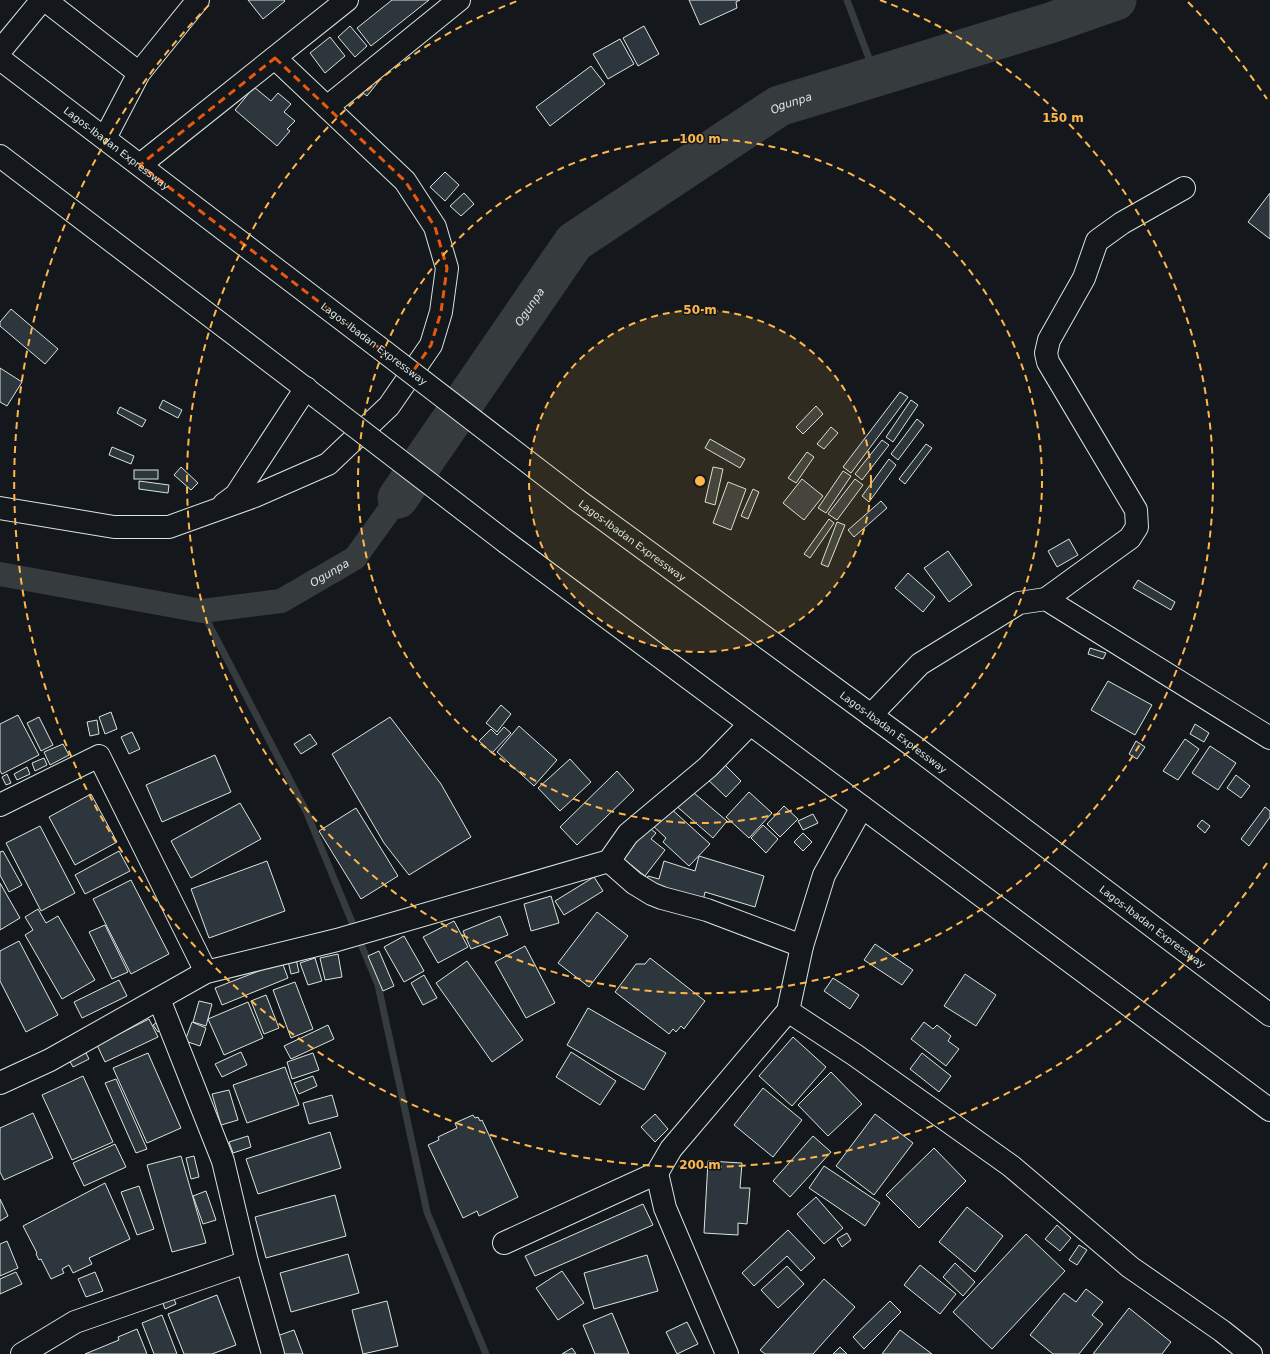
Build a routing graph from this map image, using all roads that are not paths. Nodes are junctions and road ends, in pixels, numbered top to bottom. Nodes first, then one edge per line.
1 (42, 0) edge
2 (45, 0) edge
3 (198, 0) edge
4 (347, 0) edge
5 (459, 0) edge
6 (0, 51) edge
7 (0, 58) edge
8 (275, 58) junction
9 (140, 73) junction
10 (327, 107) junction
11 (105, 138) junction
12 (0, 156) edge
13 (140, 166) junction
14 (1184, 188) dead end
15 (314, 394) junction
16 (0, 508) edge
17 (214, 512) junction
18 (1046, 599) junction
19 (871, 715) junction
20 (750, 724) junction
21 (1270, 738) edge
22 (0, 806) edge
23 (862, 808) junction
24 (609, 861) junction
25 (802, 946) junction
26 (206, 972) junction
27 (159, 999) junction
28 (788, 1011) junction
29 (1270, 1014) edge
30 (0, 1083) edge
31 (1270, 1110) edge
32 (657, 1173) junction
33 (504, 1244) dead end
34 (247, 1262) junction
35 (22, 1354) edge
36 (273, 1354) edge
37 (727, 1354) edge
38 (1251, 1354) edge

1 - 6 main road
2 - 9 main road
3 - 9 main road
4 - 8 main road
5 - 10 main road
7 - 11 main road, Lagos-Ibadan Expressway
8 - 10 main road
8 - 13 main road
9 - 11 main road
10 - 17 main road
11 - 13 main road, Lagos-Ibadan Expressway
12 - 15 main road
13 - 19 main road, Lagos-Ibadan Expressway, bridge
14 - 18 main road
15 - 17 main road
15 - 20 main road, bridge
16 - 17 main road
18 - 19 main road
18 - 21 main road
19 - 29 main road, Lagos-Ibadan Expressway
20 - 23 main road
20 - 24 main road
22 - 26 main road
23 - 25 main road
23 - 31 main road
24 - 25 main road
24 - 26 main road
25 - 28 main road
26 - 27 main road
27 - 30 main road
27 - 34 main road
28 - 32 main road
28 - 38 main road
32 - 33 main road
32 - 37 main road
34 - 35 main road
34 - 36 main road

